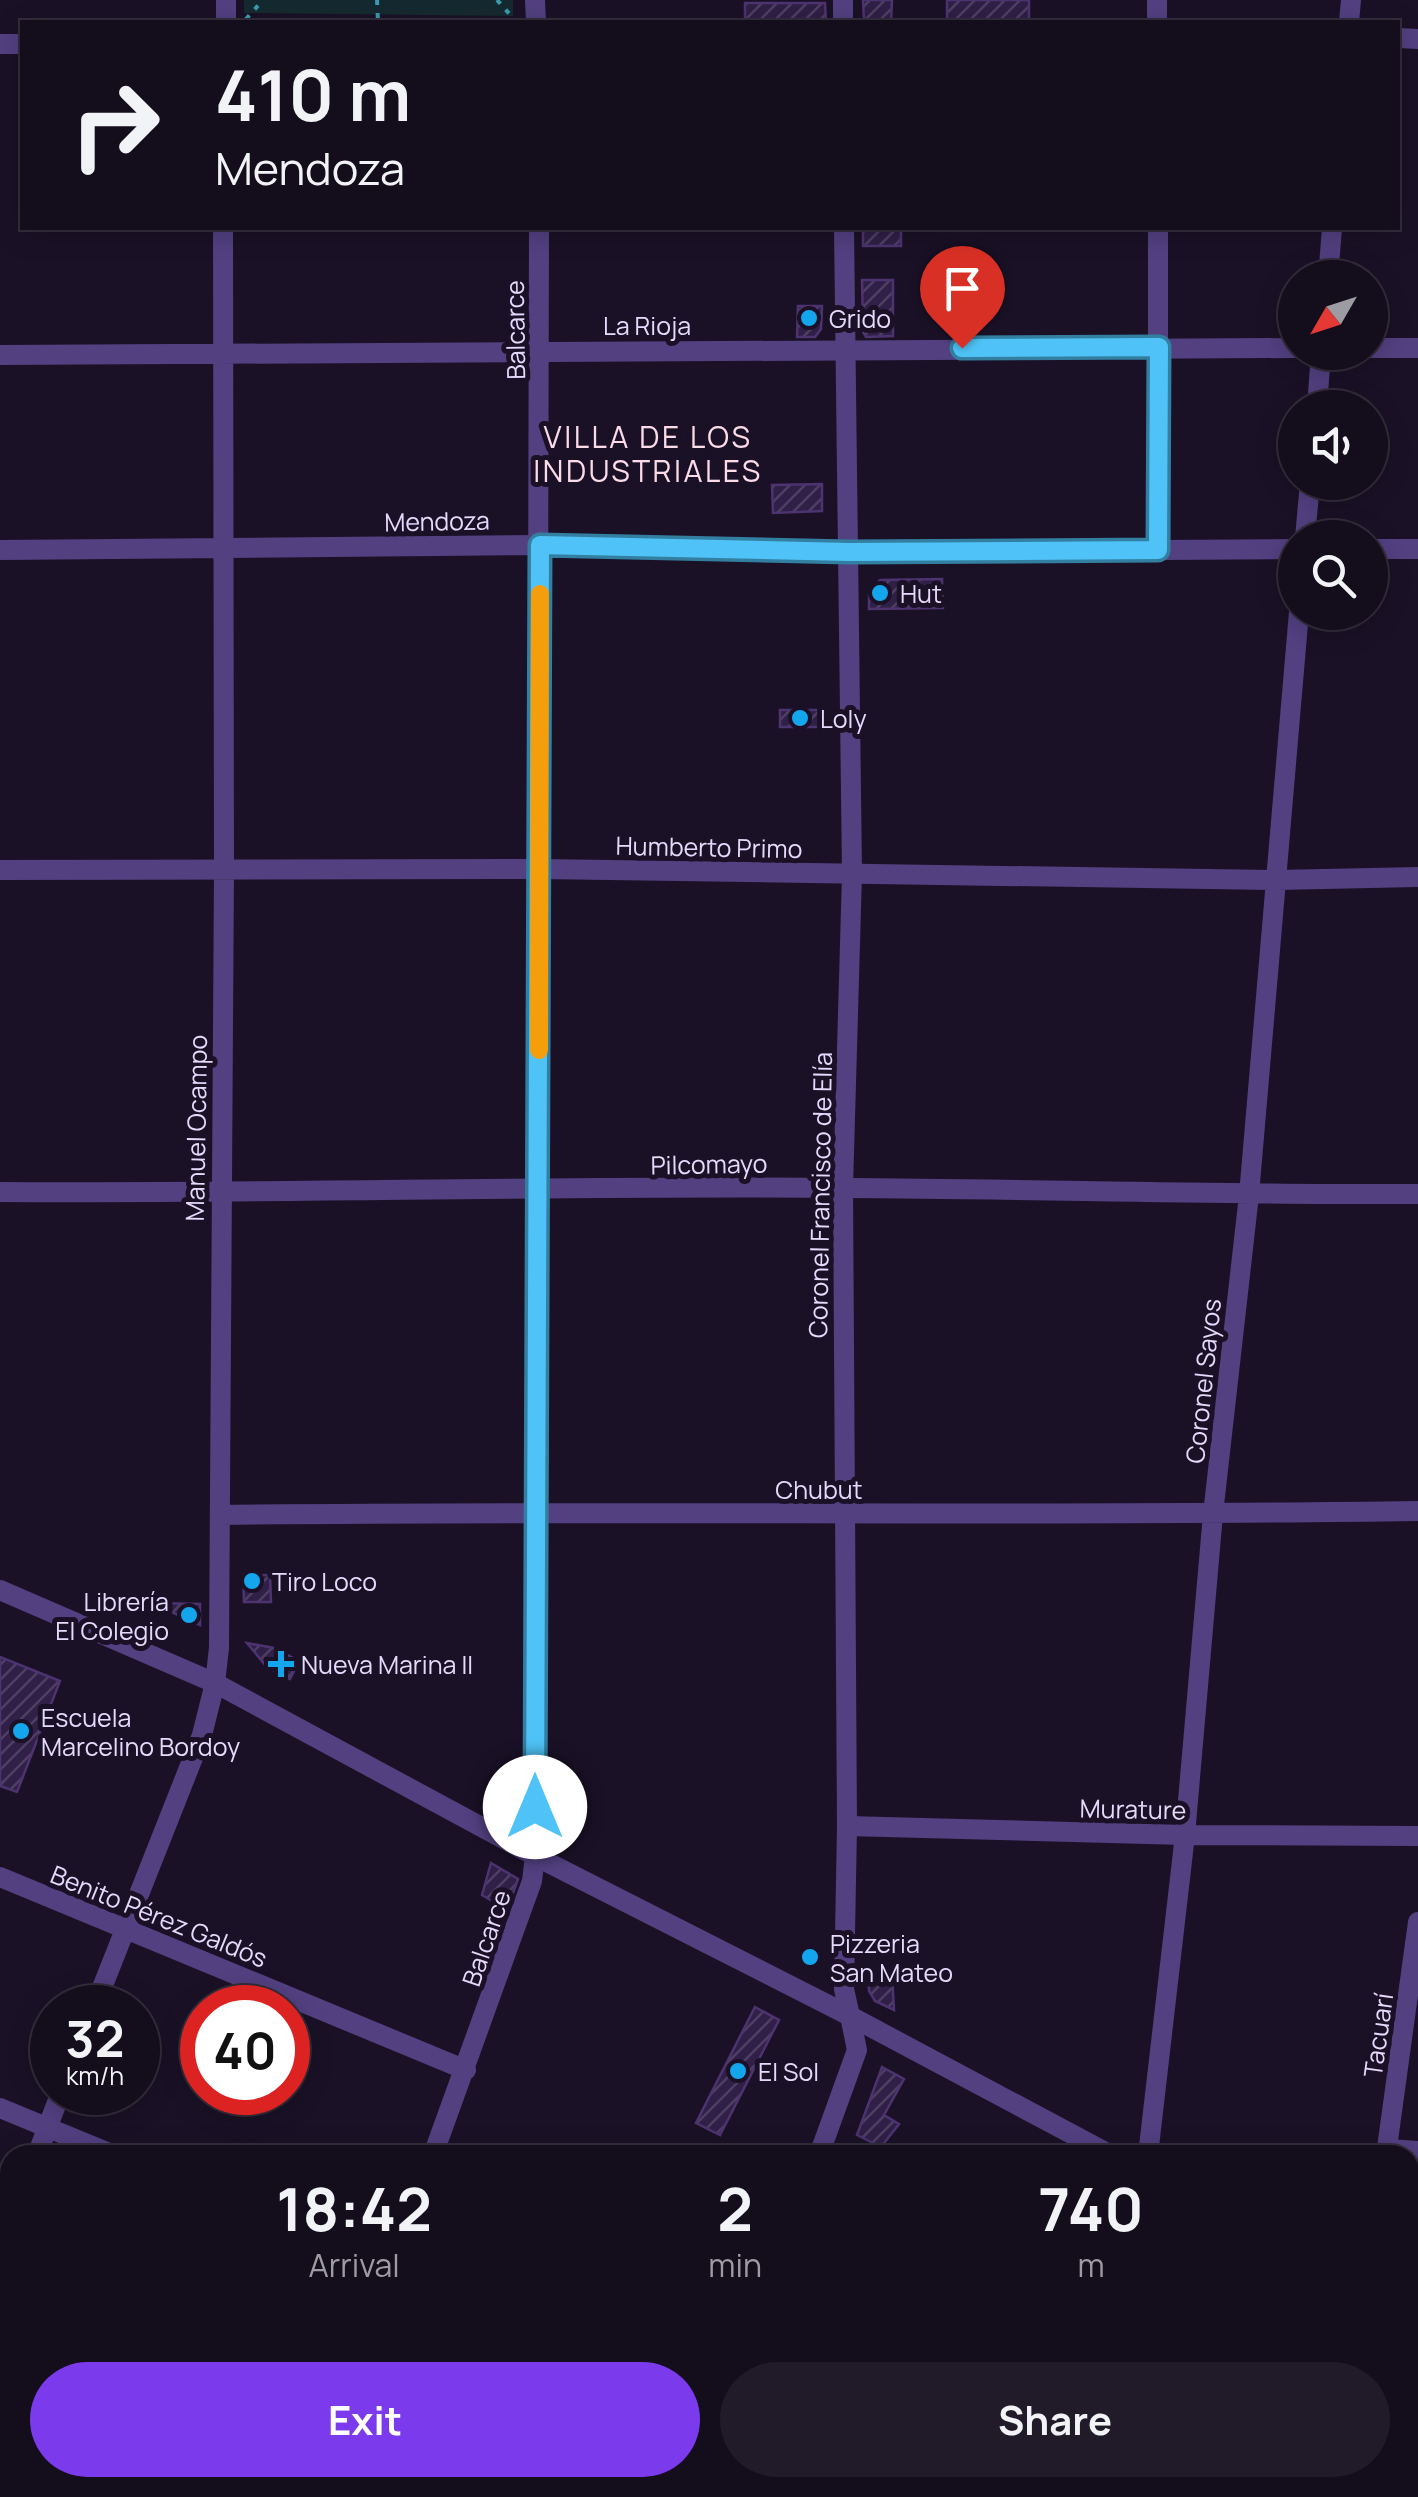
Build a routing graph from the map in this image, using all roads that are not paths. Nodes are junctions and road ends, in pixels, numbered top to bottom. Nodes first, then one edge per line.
1 (223, 230) edge
2 (539, 230) edge
3 (844, 230) edge
4 (1158, 230) edge
5 (1332, 230) edge
6 (1329, 260) edge
7 (1159, 347) junction
8 (844, 348) junction
9 (1278, 348) edge
10 (1388, 348) edge
11 (1418, 348) edge
12 (541, 351) junction
13 (222, 352) junction
14 (0, 355) edge
15 (540, 545) junction
16 (223, 548) junction
17 (1278, 549) edge
18 (1388, 549) edge
19 (1418, 549) edge
20 (0, 550) edge
21 (1158, 550) junction
22 (849, 552) junction
23 (1297, 630) edge
24 (540, 869) junction
25 (0, 870) edge
26 (224, 870) junction
27 (852, 874) junction
28 (1418, 878) edge
29 (1276, 880) junction
30 (842, 1188) junction
31 (538, 1190) junction
32 (0, 1192) edge
33 (220, 1194) junction
34 (1418, 1194) edge
35 (1250, 1195) junction
36 (534, 1511) junction
37 (1418, 1511) edge
38 (845, 1514) junction
39 (1213, 1514) junction
40 (220, 1516) junction
41 (0, 1590) edge
42 (215, 1684) junction
43 (847, 1826) junction
44 (1186, 1835) junction
45 (1418, 1836) edge
46 (536, 1856) junction
47 (0, 1877) edge
48 (1418, 1922) edge
49 (126, 1928) junction
50 (103, 1985) edge
51 (850, 2016) junction
52 (466, 2070) junction
53 (0, 2108) edge
54 (52, 2115) edge
55 (48, 2127) junction
56 (41, 2145) edge
57 (90, 2145) edge
58 (437, 2145) edge
59 (823, 2145) edge
60 (1092, 2145) edge
61 (1149, 2145) edge
62 (1388, 2145) edge

1 - 13 street, Manuel Ocampo
2 - 12 street, Balcarce
3 - 8 street, Coronel Francisco de Elía
4 - 7 street
5 - 6 street
7 - 8 street, La Rioja
7 - 9 street, La Rioja
7 - 21 street
8 - 12 street, La Rioja
8 - 22 street, Coronel Francisco de Elía
10 - 11 street
12 - 13 street, La Rioja
12 - 15 street, Balcarce
13 - 14 street, La Rioja
13 - 16 street, Manuel Ocampo
15 - 16 street, Mendoza
15 - 22 street, Mendoza
15 - 24 street, Balcarce
16 - 20 street, Mendoza
16 - 26 street, Manuel Ocampo
17 - 21 street, Mendoza
18 - 19 street
21 - 22 street, Mendoza
22 - 27 street, Coronel Francisco de Elía
23 - 29 street, Coronel Sayos
24 - 26 street, Humberto Primo
24 - 27 street, Humberto Primo
24 - 31 street, Balcarce
25 - 26 street, Humberto Primo
26 - 33 street, Manuel Ocampo
27 - 29 street, Humberto Primo
27 - 30 street, Coronel Francisco de Elía
28 - 29 street, Humberto Primo
29 - 35 street, Coronel Sayos
30 - 31 street, Pilcomayo
30 - 35 street, Pilcomayo
30 - 38 street, Coronel Francisco de Elía
31 - 33 street, Pilcomayo
31 - 36 street, Balcarce
32 - 33 street, Pilcomayo
33 - 40 street, Manuel Ocampo
34 - 35 street, Pilcomayo
35 - 39 street, Coronel Sayos
36 - 38 street, Chubut
36 - 40 street, Chubut
36 - 46 street, Balcarce
37 - 39 street, Chubut
38 - 39 street, Chubut
38 - 43 street, Coronel Francisco de Elía
39 - 44 street, Coronel Sayos
40 - 42 street, Manuel Ocampo
41 - 42 street
42 - 46 street
42 - 49 street, Manuel Ocampo
43 - 44 street, Murature
43 - 51 street, Coronel Francisco de Elía
44 - 45 street, Murature
44 - 61 street, Coronel Sayos
46 - 51 street
46 - 52 street, Balcarce
47 - 49 street, Benito Pérez Galdós
48 - 62 street, Tacuarí
49 - 50 street, Manuel Ocampo
49 - 52 street, Benito Pérez Galdós
51 - 59 street, Coronel Francisco de Elía
51 - 60 street
52 - 58 street, Balcarce
53 - 55 street
54 - 55 street
55 - 56 street
55 - 57 street

